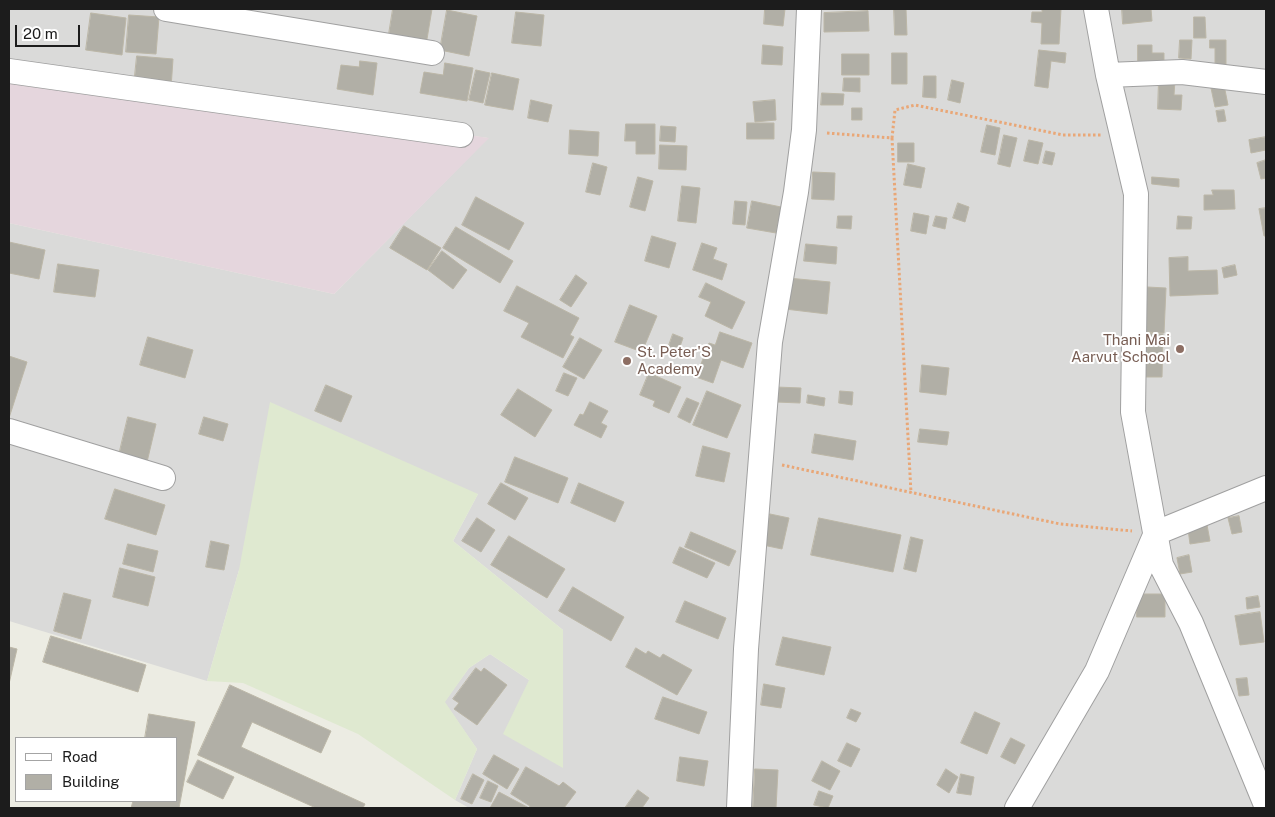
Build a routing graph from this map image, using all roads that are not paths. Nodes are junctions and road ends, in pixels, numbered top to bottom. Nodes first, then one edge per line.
1 (166, 9) edge
2 (810, 9) edge
3 (1096, 9) edge
4 (432, 53) dead end
5 (9, 70) edge
6 (1108, 75) junction
7 (1266, 82) edge
8 (461, 135) dead end
9 (9, 431) edge
10 (163, 478) dead end
11 (1266, 488) edge
12 (1156, 533) junction
13 (1266, 805) edge
14 (739, 808) edge
15 (1017, 808) edge

1 - 4 street
2 - 14 street
3 - 6 street
5 - 8 street
6 - 7 street
6 - 12 street
9 - 10 street
11 - 12 street
12 - 13 street
12 - 15 street

